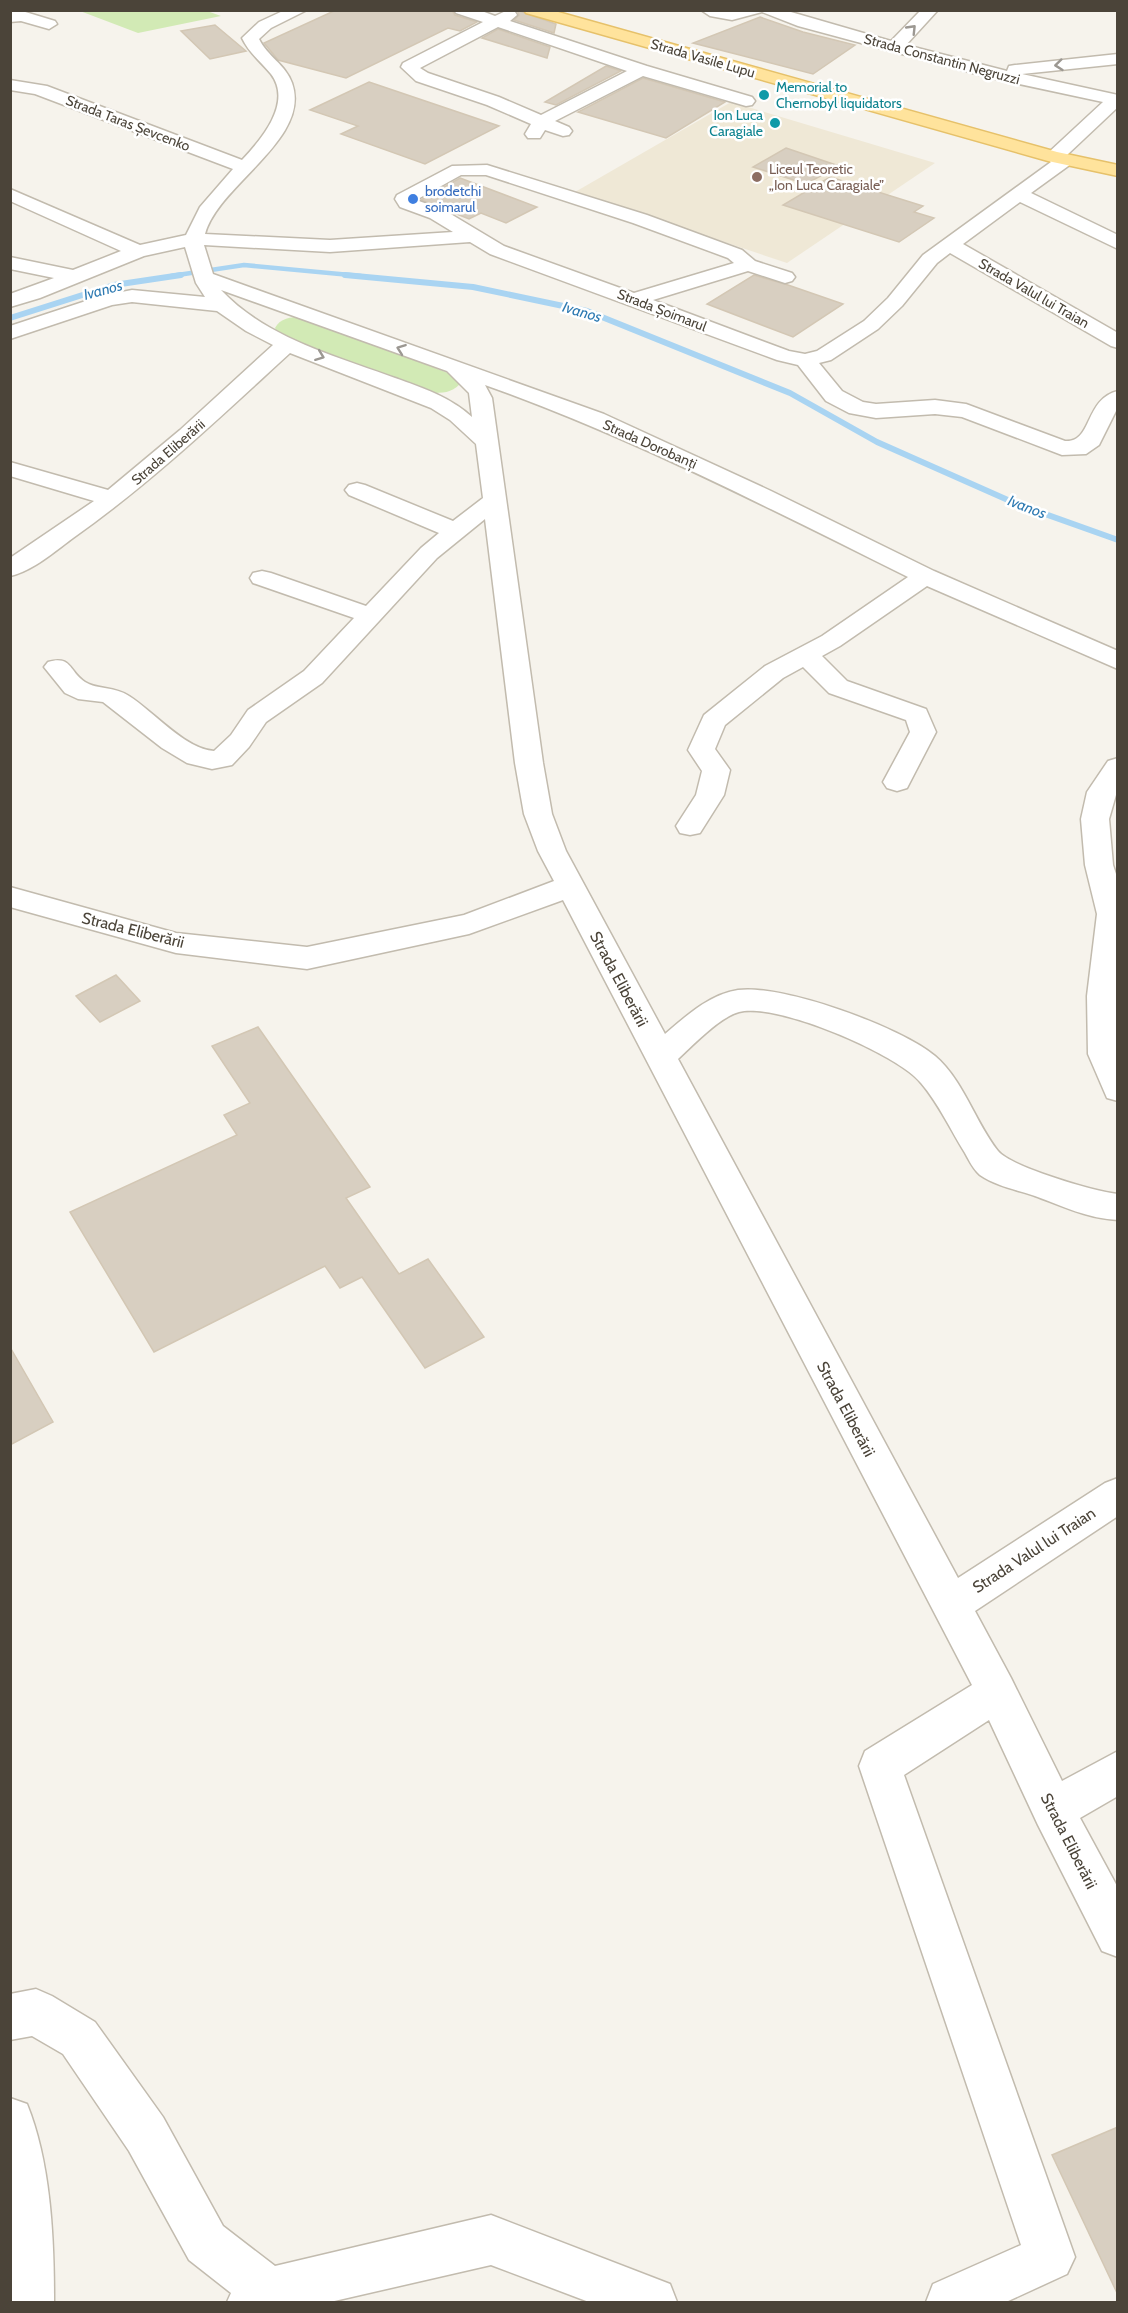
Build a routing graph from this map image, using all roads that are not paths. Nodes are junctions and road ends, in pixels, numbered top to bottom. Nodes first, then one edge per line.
1 (299, 10) edge
2 (462, 10) edge
3 (519, 10) edge
4 (532, 10) edge
5 (709, 10) edge
6 (755, 10) edge
7 (768, 10) edge
8 (930, 10) edge
9 (10, 17) edge
10 (499, 21) junction
11 (49, 24) dead end
12 (895, 47) junction
13 (1118, 59) edge
14 (641, 70) junction
15 (997, 74) junction
16 (10, 85) edge
17 (1116, 100) edge
18 (746, 101) dead end
19 (541, 122) junction
20 (563, 131) dead end
21 (531, 138) dead end
22 (1060, 158) junction
23 (244, 167) junction
24 (1118, 171) edge
25 (10, 194) edge
26 (1020, 195) junction
27 (474, 236) junction
28 (1118, 243) edge
29 (950, 244) junction
30 (195, 247) junction
31 (138, 250) junction
32 (10, 263) edge
33 (748, 265) junction
34 (76, 277) junction
35 (785, 277) dead end
36 (205, 279) junction
37 (634, 298) junction
38 (10, 301) edge
39 (223, 305) junction
40 (302, 312) junction
41 (261, 330) junction
42 (10, 333) edge
43 (1118, 342) edge
44 (287, 344) junction
45 (806, 360) junction
46 (464, 376) junction
47 (538, 396) junction
48 (1118, 397) edge
49 (433, 401) junction
50 (484, 430) junction
51 (10, 469) edge
52 (357, 490) dead end
53 (112, 499) junction
54 (495, 499) junction
55 (456, 531) junction
56 (10, 569) edge
57 (925, 576) junction
58 (262, 578) dead end
59 (371, 616) junction
60 (806, 655) junction
61 (1118, 661) edge
62 (57, 667) dead end
63 (1118, 767) edge
64 (897, 782) dead end
65 (690, 826) dead end
66 (570, 886) junction
67 (10, 897) edge
68 (1113, 948) edge
69 (660, 1057) junction
70 (1118, 1089) edge
71 (1118, 1207) edge
72 (1118, 1495) edge
73 (950, 1605) junction
74 (997, 1692) junction
75 (1118, 1772) edge
76 (1053, 1810) junction
77 (1118, 1935) edge
78 (10, 2017) edge
79 (10, 2121) edge
80 (261, 2297) edge
81 (29, 2302) edge
82 (652, 2302) edge
83 (951, 2302) edge

1 - 23 street
2 - 10 street
3 - 10 street
4 - 22 main road, Strada Vasile Lupu
5 - 6 street
7 - 12 street, Strada Constantin Negruzzi
12 -> 8 street
9 - 11 street
10 - 14 street
10 - 19 street
12 - 15 street, Strada Constantin Negruzzi
13 -> 15 street
14 - 18 street
14 - 19 street
15 - 17 street, Strada Constantin Negruzzi
16 - 23 street, Strada Taras Șevcenko
17 - 22 street
19 - 20 street
19 - 21 street
22 - 24 main road, Strada Vasile Lupu
22 - 26 street
23 - 30 street
25 - 31 street
26 - 28 street
26 - 29 street
27 - 30 street
27 - 33 street, Strada Șoimarul
27 - 37 street, Strada Șoimarul
29 - 43 street, Strada Valul lui Traian
29 - 45 street
30 - 31 street
30 - 36 street
31 - 34 street
32 - 34 street
33 - 35 street
33 - 37 street
34 - 38 street
36 - 39 street
36 - 40 street, Strada Dorobanți
37 - 45 street, Strada Șoimarul
39 - 41 street
39 - 42 street
40 - 41 street
46 -> 40 street, Strada Dorobanți
41 - 44 street
44 -> 49 street
44 - 53 street, Strada Eliberării
45 - 48 street
46 - 47 street, Strada Dorobanți
46 - 49 street
46 - 50 street, Strada Eliberării
47 - 50 street
47 - 57 street, Strada Dorobanți
49 - 50 street
50 - 54 street, Strada Eliberării
51 - 53 street
52 - 55 street
53 - 56 street, Strada Eliberării
54 - 55 street
54 - 66 street, Strada Eliberării
55 - 59 street
57 - 60 street
57 - 61 street, Strada Dorobanți
58 - 59 street
59 - 62 street
60 - 64 street
60 - 65 street
63 - 68 street
66 - 67 street, Strada Eliberării
66 - 69 street, Strada Eliberării
68 - 70 street
69 - 71 street
69 - 73 street, Strada Eliberării
72 - 73 street, Strada Valul lui Traian
73 - 74 street, Strada Eliberării
74 - 76 street, Strada Eliberării
74 - 83 street
75 - 76 street
76 - 77 street, Strada Eliberării
78 - 80 street
79 - 81 street
80 - 82 street

